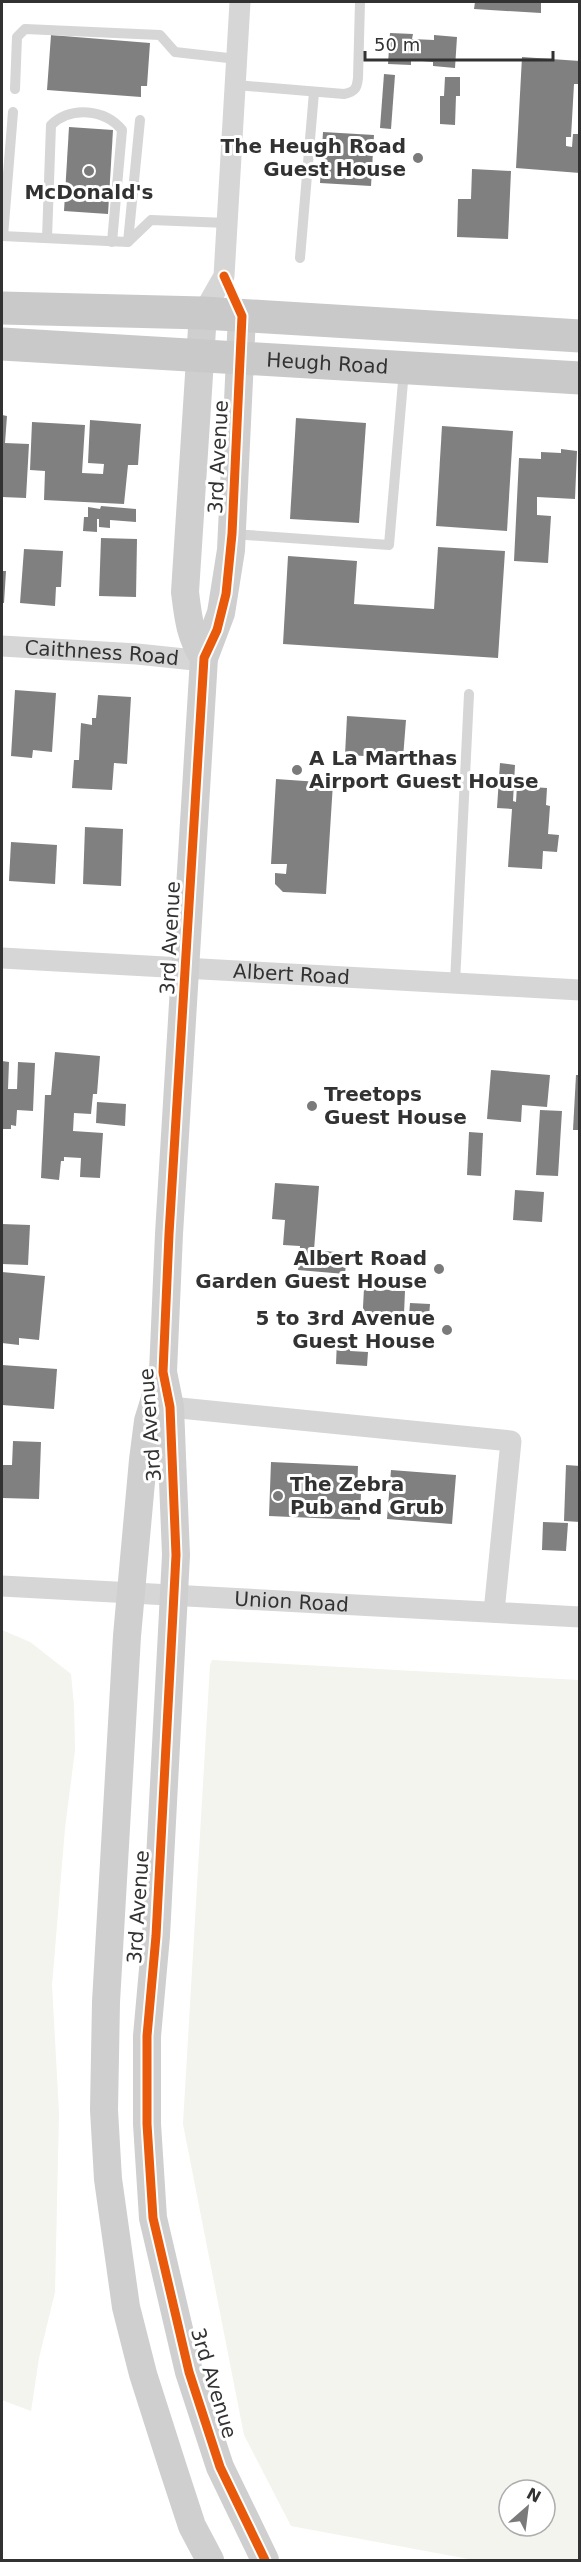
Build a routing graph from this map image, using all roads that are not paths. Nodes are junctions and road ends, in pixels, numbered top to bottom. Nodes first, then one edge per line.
1 (240, 2) edge
2 (360, 2) edge
3 (237, 59) junction
4 (236, 85) junction
5 (15, 89) dead end
6 (314, 92) junction
7 (13, 112) dead end
8 (140, 120) dead end
9 (227, 223) junction
10 (2, 236) edge
11 (48, 238) junction
12 (112, 242) junction
13 (128, 242) junction
14 (300, 258) dead end
15 (224, 276) junction
16 (2, 308) edge
17 (203, 313) junction
18 (242, 316) junction
19 (579, 336) edge
20 (2, 344) edge
21 (200, 354) junction
22 (241, 356) junction
23 (404, 367) junction
24 (579, 378) edge
25 (232, 534) junction
26 (2, 646) edge
27 (204, 660) junction
28 (469, 694) dead end
29 (2, 958) edge
30 (186, 969) junction
31 (455, 983) junction
32 (579, 990) edge
33 (163, 1372) junction
34 (170, 1407) junction
35 (2, 1586) edge
36 (131, 1592) junction
37 (174, 1595) junction
38 (495, 1612) junction
39 (579, 1617) edge
40 (210, 2560) edge
41 (265, 2560) edge

1 - 3 street, 3rd Avenue
2 - 6 lane
3 - 4 street, 3rd Avenue
3 - 5 lane
4 - 6 lane
4 - 9 street, 3rd Avenue
6 - 14 lane
7 - 10 lane
8 - 13 lane
9 - 13 lane
9 - 15 street, 3rd Avenue
10 - 11 lane
11 - 12 lane
11 - 12 lane
12 - 13 lane
15 - 17 street, 3rd Avenue
15 - 18 street, 3rd Avenue
16 - 17 main road, Heugh Road
17 - 18 main road, Heugh Road
17 - 21 street, 3rd Avenue
18 - 19 main road, Heugh Road
18 - 22 street, 3rd Avenue
20 - 21 main road, Heugh Road
21 - 22 main road, Heugh Road
21 - 27 street, 3rd Avenue
22 - 23 main road, Heugh Road
22 - 25 street, 3rd Avenue
23 - 24 main road, Heugh Road
23 - 25 lane
25 - 27 street, 3rd Avenue
26 - 27 street, Caithness Road
27 - 30 street, 3rd Avenue
28 - 31 lane
29 - 30 street, Albert Road
30 - 31 street, Albert Road
30 - 33 street, 3rd Avenue
31 - 32 street, Albert Road
33 - 34 street, 3rd Avenue
33 - 36 street, 3rd Avenue
34 - 37 street, 3rd Avenue
34 - 38 street
35 - 36 street, Union Road
36 - 37 street, Union Road
36 - 40 street, 3rd Avenue
37 - 38 street, Union Road
37 - 41 street, 3rd Avenue
38 - 39 street, Union Road

